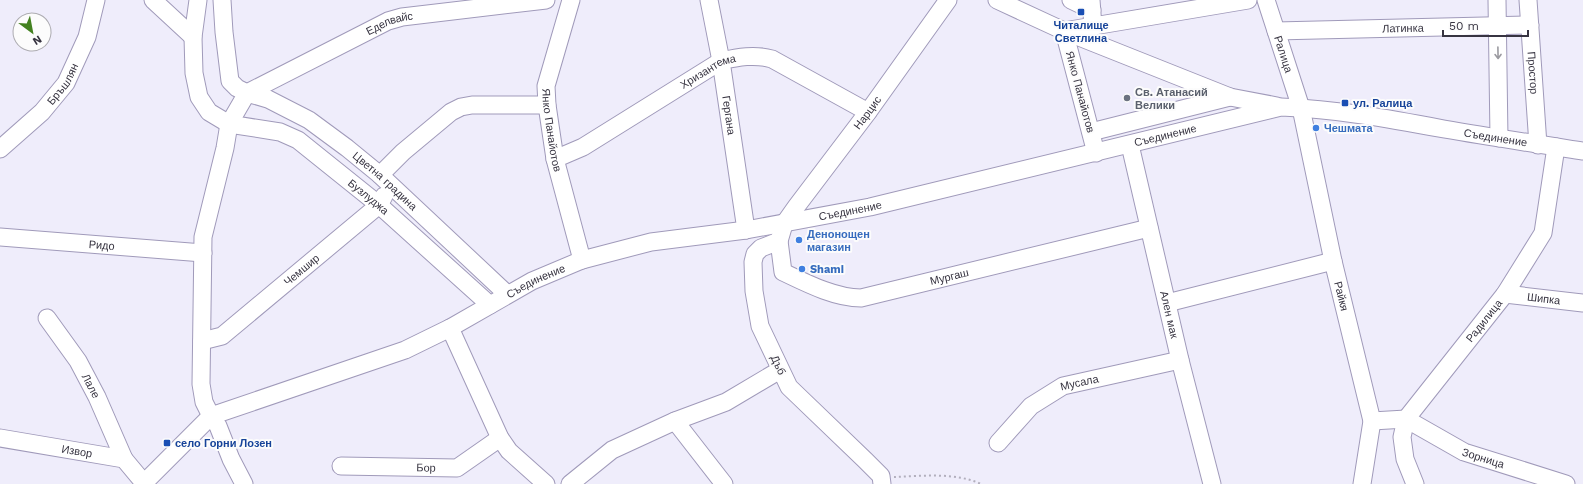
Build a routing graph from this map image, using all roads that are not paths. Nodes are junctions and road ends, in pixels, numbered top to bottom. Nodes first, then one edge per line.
1 (96, 0) edge
2 (153, 0) edge
3 (198, 0) edge
4 (222, 0) edge
5 (546, 0) edge
6 (571, 0) edge
7 (709, 0) edge
8 (948, 0) edge
9 (997, 0) edge
10 (1071, 0) edge
11 (1248, 0) edge
12 (1266, 0) edge
13 (1497, 0) edge
14 (1528, 0) edge
15 (1091, 5) edge
16 (1530, 25) junction
17 (1498, 26) junction
18 (1093, 27) junction
19 (1064, 31) junction
20 (1276, 31) junction
21 (193, 37) junction
22 (721, 61) junction
23 (247, 93) junction
24 (1230, 97) junction
25 (547, 105) junction
26 (1281, 107) junction
27 (1301, 108) junction
28 (868, 112) junction
29 (229, 124) junction
30 (1091, 132) junction
31 (1499, 138) junction
32 (1130, 145) junction
33 (1538, 145) junction
34 (1556, 147) junction
35 (0, 149) edge
36 (1583, 151) edge
37 (1096, 153) junction
38 (556, 159) junction
39 (385, 180) junction
40 (379, 205) junction
41 (784, 224) junction
42 (1149, 228) junction
43 (746, 230) junction
44 (0, 237) edge
45 (779, 241) junction
46 (203, 253) junction
47 (582, 260) junction
48 (1333, 261) junction
49 (507, 294) junction
50 (1505, 294) junction
51 (1167, 303) junction
52 (1583, 304) edge
53 (490, 305) junction
54 (46, 318) dead end
55 (450, 328) junction
56 (202, 340) junction
57 (1180, 360) junction
58 (780, 370) junction
59 (211, 416) junction
60 (1406, 419) junction
61 (675, 421) junction
62 (1372, 421) junction
63 (0, 438) edge
64 (500, 438) junction
65 (998, 443) dead end
66 (124, 459) junction
67 (341, 466) dead end
68 (456, 476) edge
69 (881, 480) edge
70 (144, 483) edge
71 (244, 484) edge
72 (546, 484) edge
73 (570, 484) edge
74 (724, 484) edge
75 (1212, 484) edge
76 (1362, 484) edge
77 (1415, 484) edge
78 (1566, 484) edge

1 - 35 street, Бръшлян
2 - 21 street
3 - 21 street, Бузлуджа
4 - 23 street
5 - 23 street, Еделвайс
6 - 25 street, Янко Панайотов
7 - 22 street, Гергана
8 - 28 street, Нарцис
9 - 19 street, Янко Панайотов
10 - 15 street
11 - 18 street
12 - 20 street, Ралица
13 - 17 street
14 - 16 street, Простор
15 - 18 street
16 - 17 street, Латинка
16 - 33 street, Простор
17 - 20 street, Латинка
17 -> 31 street
18 - 19 street
19 - 24 street, Янко Панайотов
19 - 30 street, Янко Панайотов
20 - 27 street, Ралица
21 - 29 street, Бузлуджа
22 - 28 street, Хризантема
22 - 38 street, Хризантема
22 - 43 street, Гергана
23 - 29 street
23 - 39 street, Цветна градина
24 - 26 street, Янко Панайотов
24 - 30 street
25 - 38 street, Янко Панайотов
25 - 39 street, Чемшир
26 - 27 street, Съединение
26 - 32 street, Съединение
27 - 31 street, Съединение
27 - 48 street, Райкя
28 - 41 street, Нарцис
29 - 40 street, Бузлуджа
29 - 46 street
30 - 37 street, Янко Панайотов
31 - 33 street, Съединение
32 - 37 street, Съединение
32 - 42 street, Ален мак
33 - 34 street, Съединение
34 - 36 street, Съединение
34 - 50 street, Радилица
37 - 41 street, Съединение
38 - 47 street, Янко Панайотов
39 - 40 street, Чемшир
39 - 49 street, Цветна градина
40 - 53 street, Бузлуджа
40 - 56 street, Чемшир
41 - 43 street, Съединение
41 - 45 street
42 - 45 street, Мургаш
42 - 51 street, Ален мак
43 - 47 street, Съединение
44 - 46 street, Ридо
45 - 58 street, Дъб
46 - 56 street
47 - 49 street, Съединение
48 - 51 street
48 - 62 street, Райкя
49 - 53 street, Съединение
50 - 52 street, Шипка
50 - 60 street, Радилица
51 - 57 street, Ален мак
53 - 55 street, Съединение
54 - 66 street, Лале
55 - 59 street, Съединение
55 - 64 street
56 - 59 street
57 - 65 street, Мусала
57 - 75 street, Ален мак
58 - 61 street
58 - 69 street, Дъб
59 - 70 street, Съединение
59 - 71 street
60 - 62 street
60 - 77 street, Радилица
60 - 78 street, Зорница
61 - 73 street
61 - 74 street
62 - 76 street, Райкя
63 - 66 street, Извор
64 - 68 street, Бор
64 - 72 street
66 - 70 street
67 - 68 street, Бор

